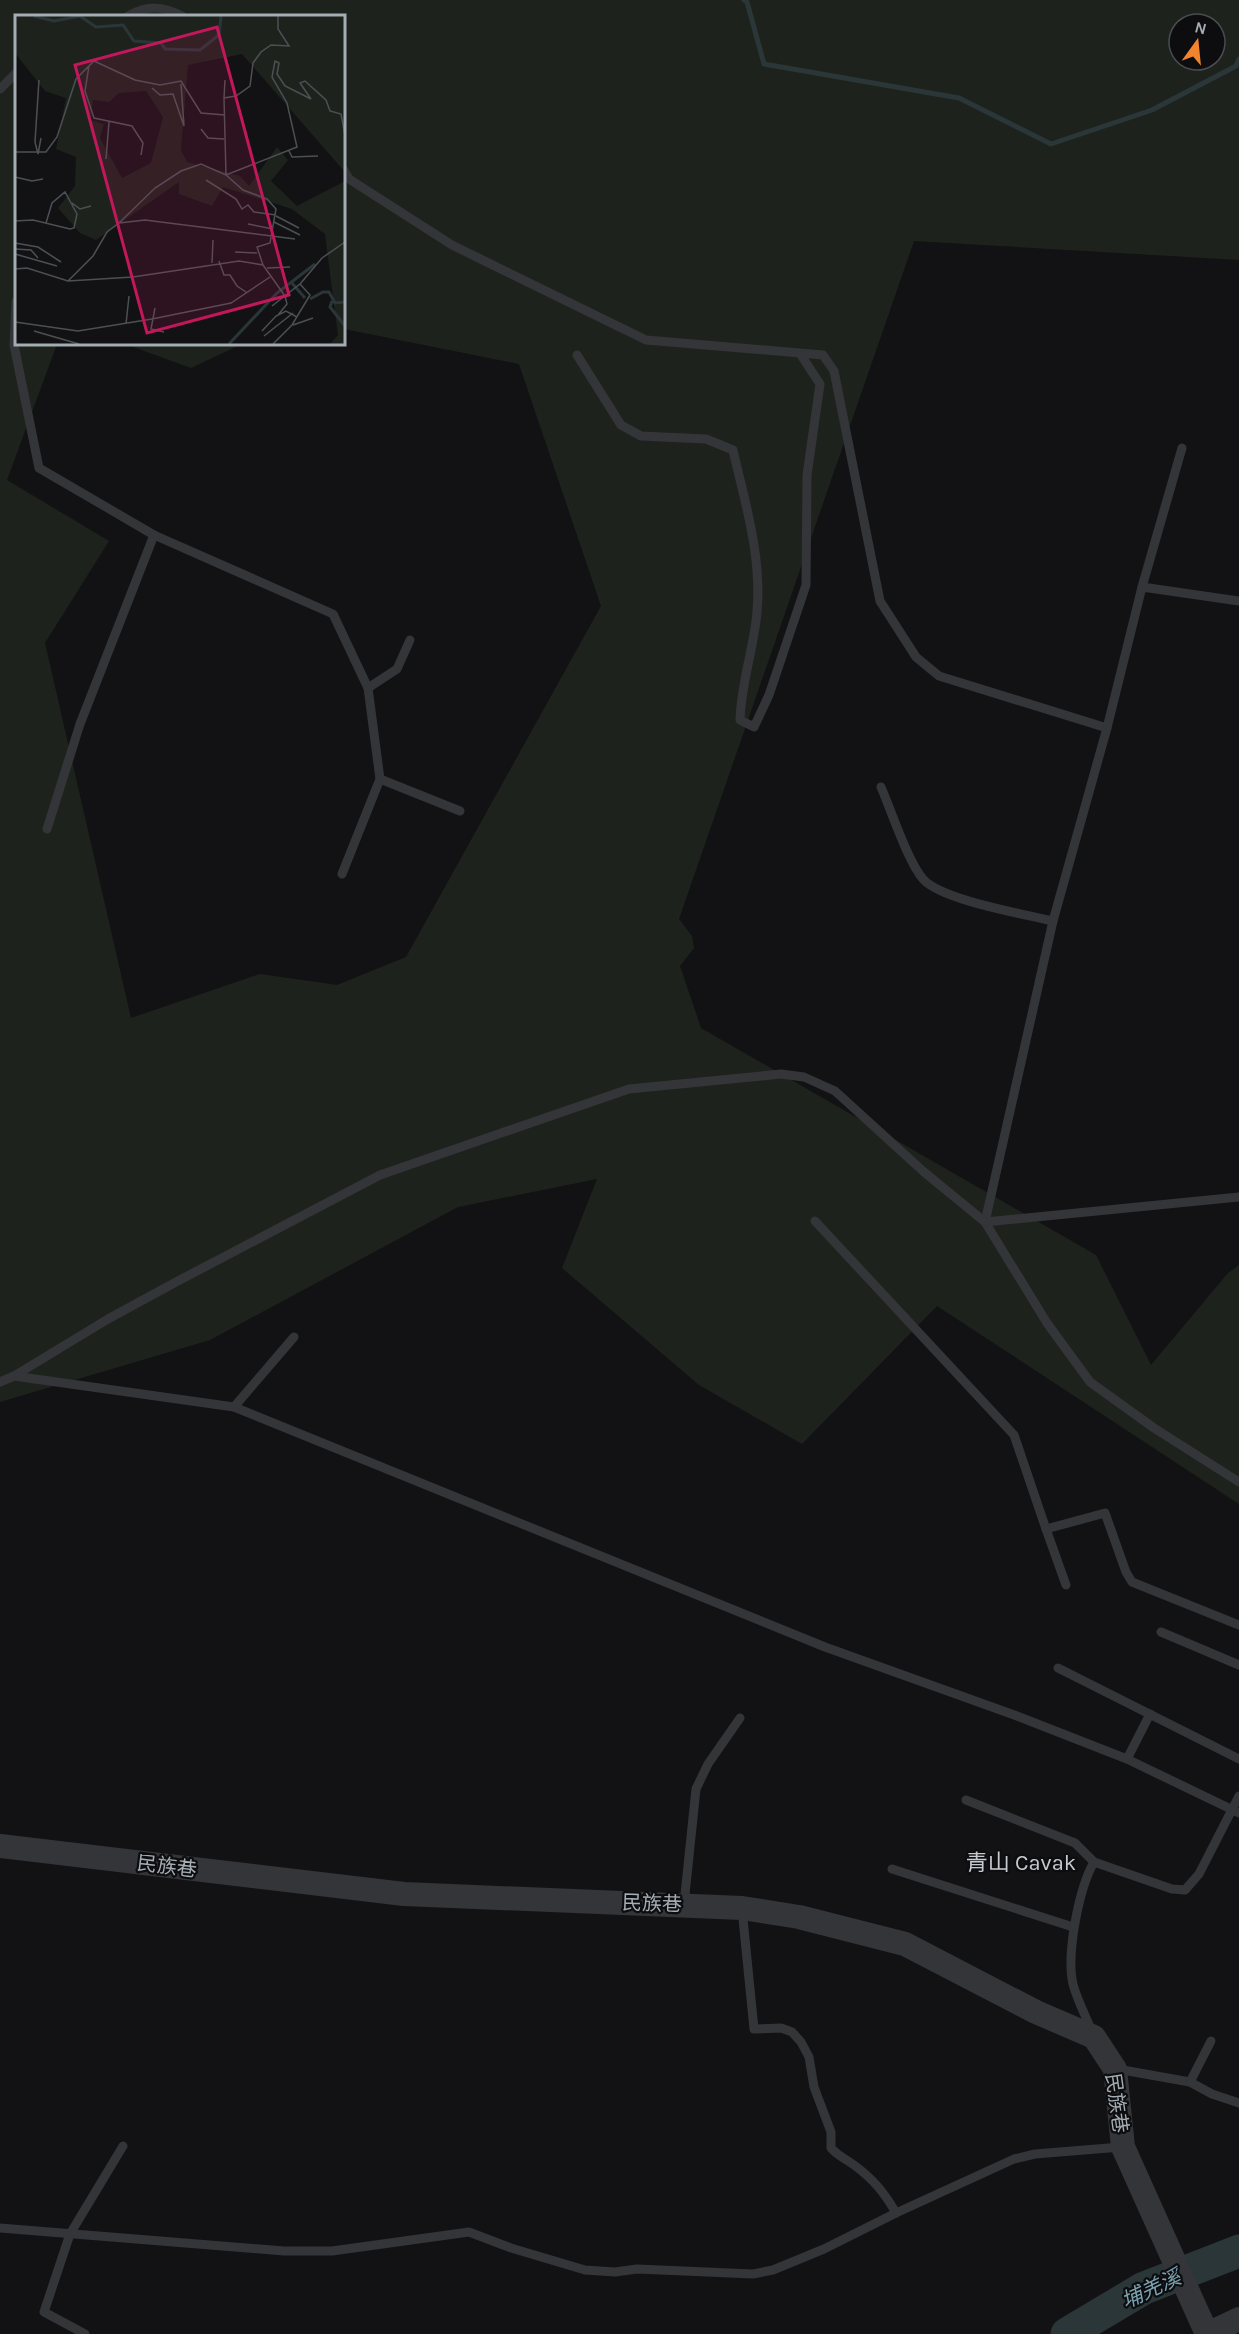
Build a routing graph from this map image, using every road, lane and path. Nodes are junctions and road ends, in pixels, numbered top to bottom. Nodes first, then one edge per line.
1 (130, 15) edge
2 (180, 15) edge
3 (15, 74) edge
4 (0, 89) edge
5 (345, 172) edge
6 (15, 323) edge
7 (578, 355) dead end
8 (801, 355) junction
9 (1182, 448) dead end
10 (154, 535) junction
11 (1142, 587) junction
12 (1239, 601) edge
13 (410, 640) dead end
14 (369, 688) junction
15 (1107, 728) junction
16 (380, 779) junction
17 (881, 787) dead end
18 (460, 811) dead end
19 (47, 829) dead end
20 (342, 874) dead end
21 (1053, 921) junction
22 (1239, 1197) edge
23 (815, 1221) dead end
24 (985, 1222) junction
25 (294, 1337) dead end
26 (14, 1376) junction
27 (0, 1382) edge
28 (234, 1407) junction
29 (1239, 1482) edge
30 (1046, 1529) junction
31 (1066, 1585) dead end
32 (1239, 1625) edge
33 (1161, 1632) dead end
34 (1239, 1665) edge
35 (1059, 1668) dead end
36 (1150, 1714) junction
37 (740, 1718) dead end
38 (1127, 1759) junction
39 (1239, 1759) edge
40 (1239, 1796) edge
41 (966, 1800) dead end
42 (1235, 1812) edge
43 (0, 1846) edge
44 (1094, 1862) junction
45 (892, 1869) dead end
46 (684, 1904) junction
47 (742, 1908) junction
48 (1073, 1927) junction
49 (1094, 2037) junction
50 (1211, 2042) dead end
51 (1115, 2068) junction
52 (1190, 2082) junction
53 (1239, 2103) edge
54 (123, 2146) dead end
55 (1124, 2147) junction
56 (896, 2213) junction
57 (0, 2228) edge
58 (70, 2234) junction
59 (1239, 2319) edge
60 (1207, 2333) edge
61 (85, 2334) edge

1 - 2 lane
3 - 4 lane
5 - 8 lane
6 - 10 lane
7 - 8 lane
8 - 15 lane
9 - 11 lane
10 - 14 lane
10 - 19 lane
11 - 12 lane
11 - 15 lane
13 - 14 lane
14 - 16 lane
15 - 21 lane
16 - 18 lane
16 - 20 lane
17 - 21 lane
21 - 24 lane
22 - 24 lane
23 - 30 lane
24 - 26 lane
24 - 29 lane
25 - 28 lane
26 - 27 lane
26 - 28 lane
28 - 38 lane
30 - 31 lane
30 - 32 lane
33 - 34 lane
35 - 36 lane
36 - 38 lane
36 - 39 lane
37 - 46 lane
38 - 42 lane
40 - 42 lane
41 - 44 lane
42 - 44 lane
43 - 46 street, 民族巷
44 - 48 lane
45 - 48 lane
46 - 47 street, 民族巷
47 - 49 street, 民族巷
47 - 56 lane
48 - 49 lane
49 - 51 street, 民族巷
50 - 52 lane
51 - 52 lane
51 - 55 street, 民族巷
52 - 53 lane
54 - 58 lane
55 - 56 lane
55 - 60 street, 民族巷
56 - 58 lane
57 - 58 lane
58 - 61 lane
59 - 60 street

